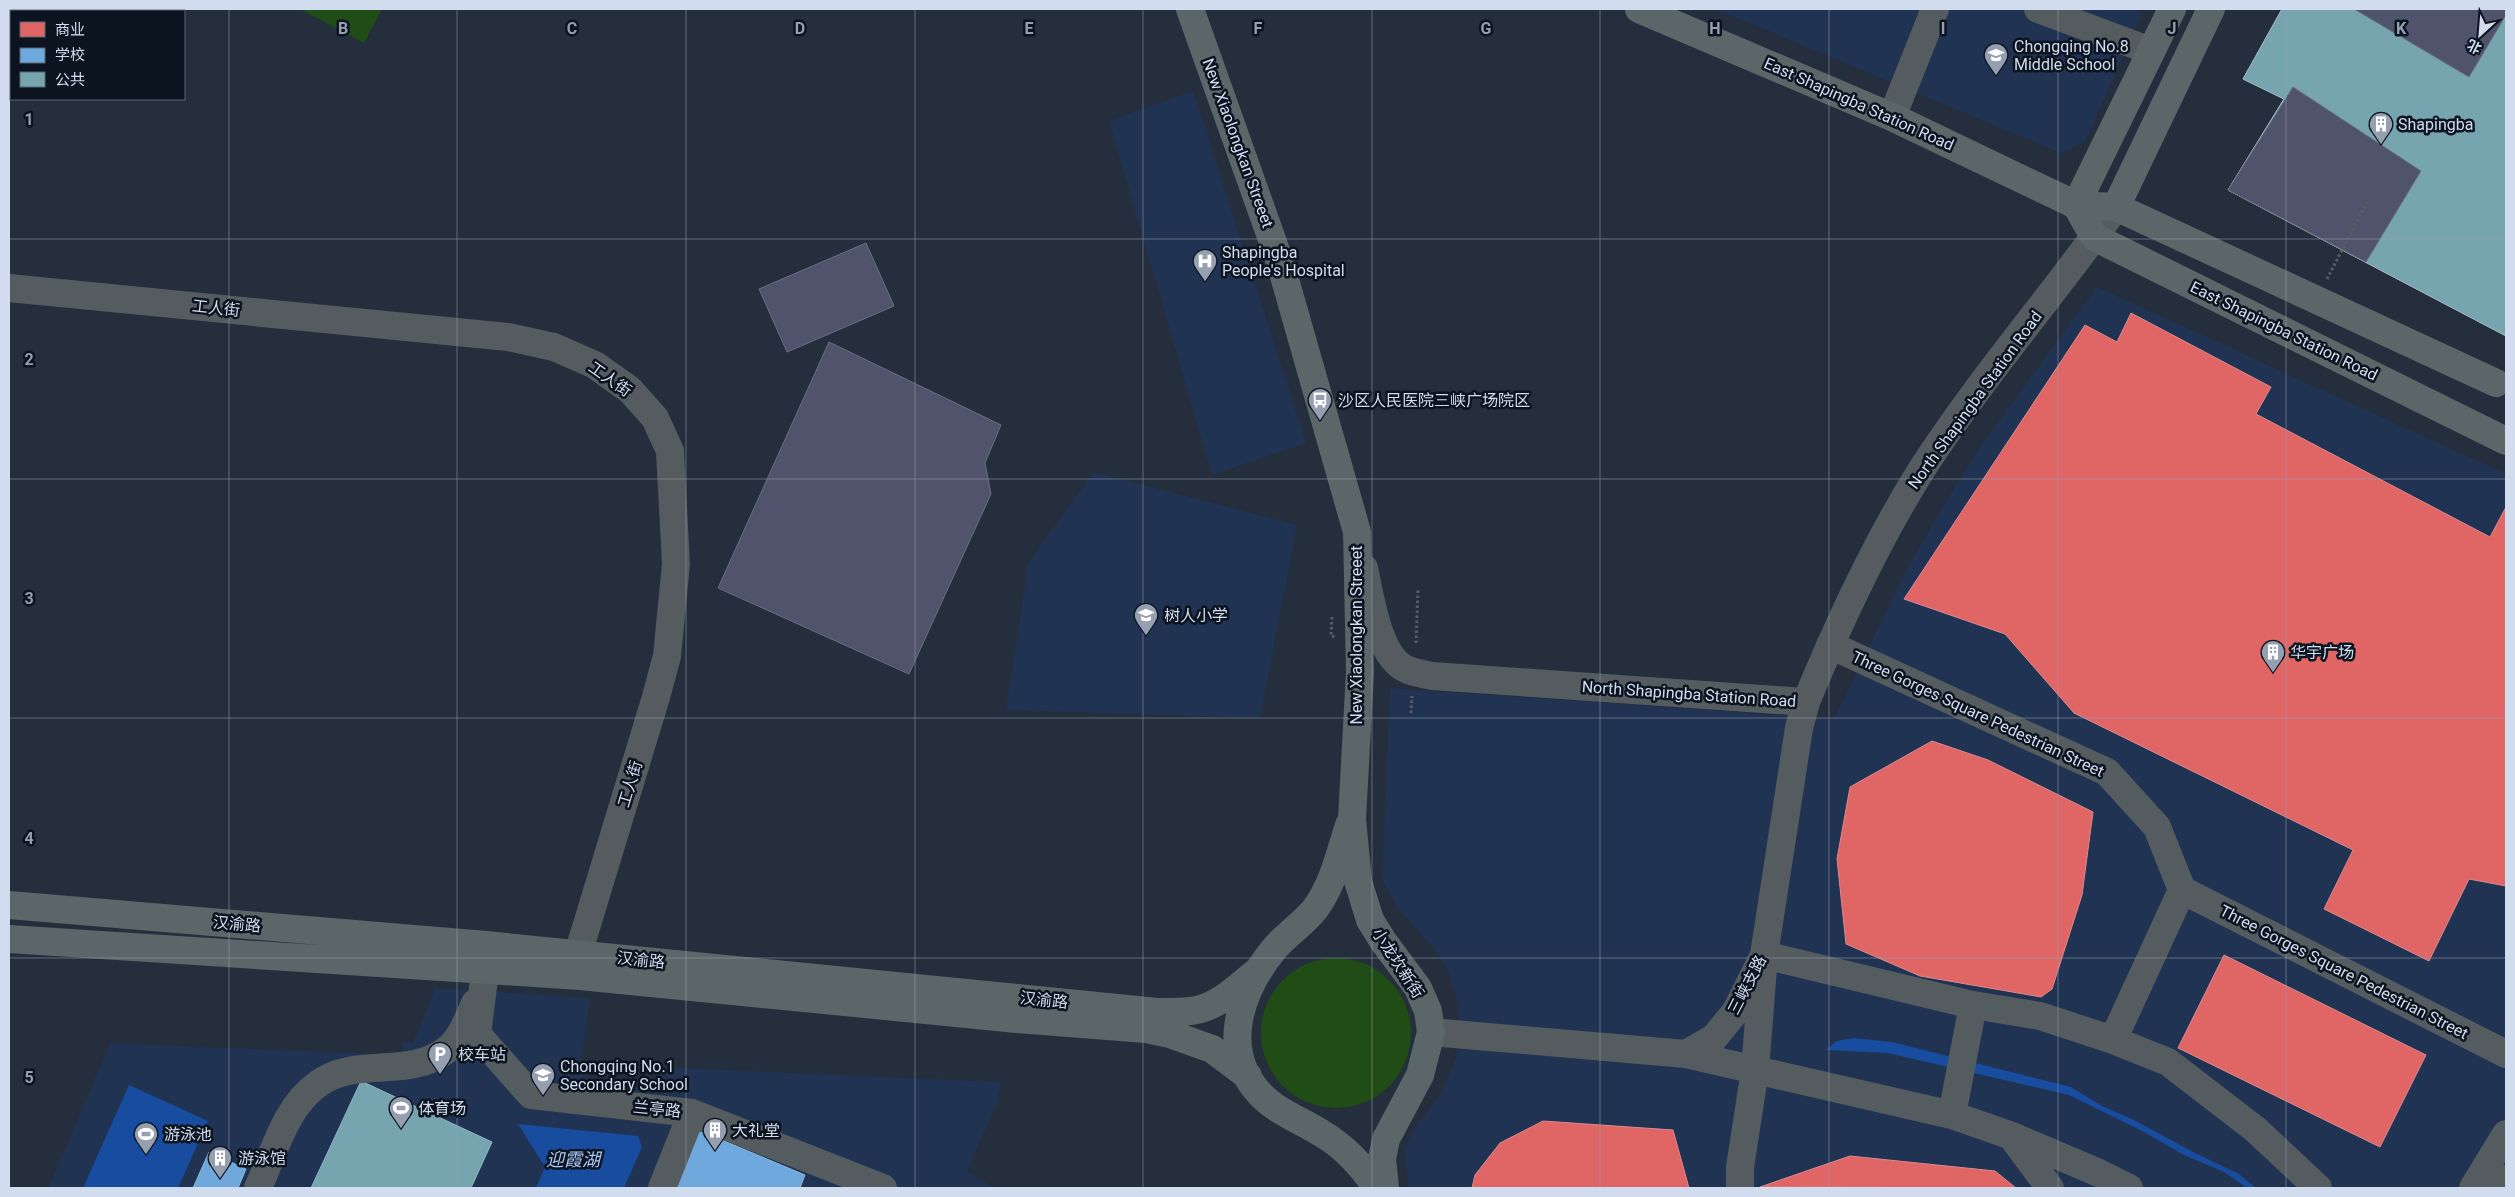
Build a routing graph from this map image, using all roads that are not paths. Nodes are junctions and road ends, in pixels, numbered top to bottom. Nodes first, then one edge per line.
1 (1190, 9) edge
2 (1639, 9) edge
3 (1935, 9) edge
4 (2038, 9) edge
5 (2172, 9) edge
6 (2211, 9) edge
7 (2151, 52) junction
8 (1892, 117) junction
9 (2076, 205) junction
10 (2116, 207) junction
11 (2094, 237) junction
12 (9, 288) edge
13 (2496, 383) dead end
14 (2506, 441) edge
15 (1356, 532) junction
16 (1830, 645) junction
17 (1806, 702) junction
18 (1352, 819) junction
19 (2182, 890) junction
20 (9, 905) edge
21 (9, 939) edge
22 (61, 943) junction
23 (9, 954) edge
24 (578, 954) junction
25 (1764, 955) junction
26 (1260, 969) junction
27 (483, 981) junction
28 (1973, 1005) junction
29 (1431, 1032) junction
30 (2113, 1040) junction
31 (1686, 1054) junction
32 (2506, 1054) edge
33 (1755, 1070) junction
34 (1248, 1076) junction
35 (692, 1113) junction
36 (1952, 1115) junction
37 (2506, 1134) edge
38 (2012, 1136) junction
39 (2480, 1178) edge
40 (2506, 1185) edge
41 (258, 1188) edge
42 (662, 1188) edge
43 (883, 1188) edge
44 (1377, 1188) edge
45 (1385, 1188) edge
46 (1740, 1188) edge
47 (2050, 1188) edge
48 (2129, 1188) edge
49 (2318, 1188) edge

1 - 15 main road, New Xiaolongkan Streeet
2 - 8 main road, East Shapingba Station Road
3 - 8 street
4 - 7 street
5 - 7 main road
6 - 10 main road
7 - 9 main road
8 - 9 main road, East Shapingba Station Road
9 - 10 main road, East Shapingba Station Road
9 - 11 main road
10 - 11 street, North Shapingba Station Road
10 - 13 main road, East Shapingba Station Road
11 - 14 main road, East Shapingba Station Road
11 - 16 street, North Shapingba Station Road
12 - 24 street, 工人街
15 - 17 street, North Shapingba Station Road
15 - 18 main road, New Xiaolongkan Streeet
16 - 17 street, North Shapingba Station Road
16 - 19 street, Three Gorges Square Pedestrian Street
17 - 25 street, 三峡支路
18 - 26 main road, New Xiaolongkan Streeet
18 - 29 main road, 小龙坎新街
19 - 30 street
19 - 32 street, Three Gorges Square Pedestrian Street
20 - 24 main road, 汉渝路
21 - 22 main road, 汉渝路
22 - 23 main road
22 - 27 main road, 汉渝路
24 - 26 main road, 汉渝路
25 - 28 street
25 - 31 street, 三峡支路
25 - 33 street
26 - 34 main road, New Xiaolongkan Streeet
27 - 34 main road, 汉渝路
27 - 35 street, 兰亭路
27 - 41 street
28 - 30 street
28 - 36 street
29 - 31 street
29 - 45 main road, 小龙坎新街
30 - 49 street
31 - 33 street
33 - 36 street
33 - 46 street
34 - 44 main road, New Xiaolongkan Streeet
35 - 42 street
35 - 43 street, 兰亭路
36 - 38 street
37 - 39 street
38 - 47 street
38 - 48 street
39 - 40 street

